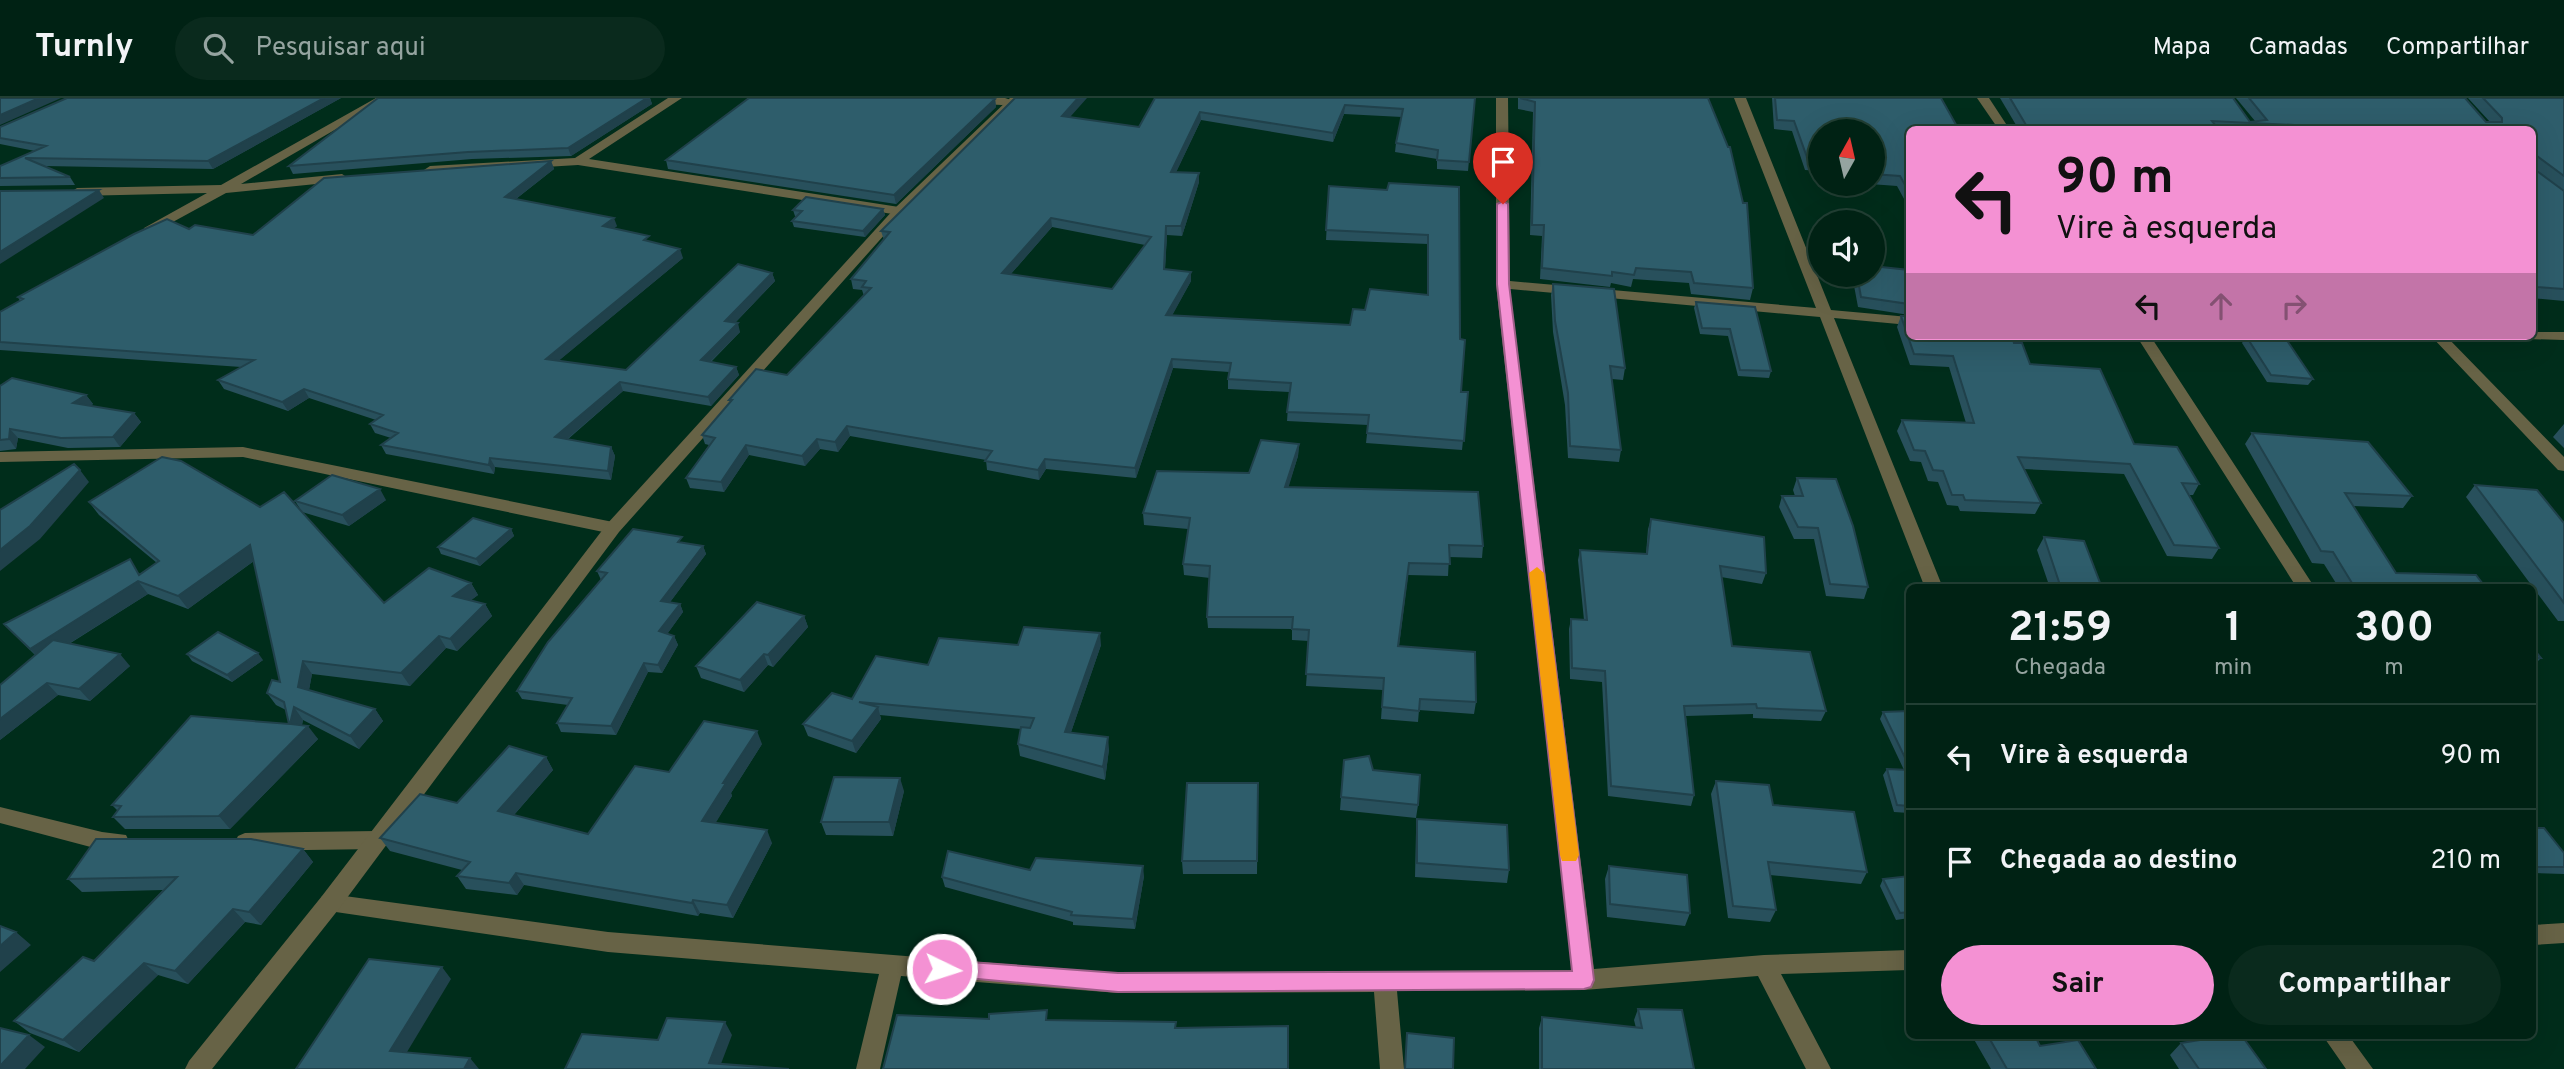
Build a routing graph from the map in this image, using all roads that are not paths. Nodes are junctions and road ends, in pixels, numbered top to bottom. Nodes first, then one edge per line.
1 (384, 98) edge
2 (676, 98) edge
3 (975, 98) edge
4 (1502, 98) edge
5 (1740, 98) edge
6 (1983, 98) edge
7 (1013, 100) edge
8 (2002, 126) edge
9 (578, 160) junction
10 (417, 171) edge
11 (362, 176) edge
12 (226, 189) junction
13 (66, 192) edge
14 (900, 211) junction
15 (131, 241) edge
16 (1503, 284) junction
17 (1826, 314) junction
18 (1906, 321) edge
19 (2536, 335) edge
20 (2564, 336) edge
21 (2146, 340) edge
22 (2442, 340) edge
23 (0, 457) edge
24 (92, 457) junction
25 (2564, 466) edge
26 (69, 472) edge
27 (613, 528) junction
28 (1932, 584) edge
29 (2303, 584) edge
30 (0, 815) edge
31 (377, 840) junction
32 (143, 841) edge
33 (225, 842) edge
34 (330, 903) junction
35 (2564, 933) edge
36 (2536, 935) edge
37 (1906, 960) edge
38 (892, 965) junction
39 (1764, 965) junction
40 (1584, 980) junction
41 (1385, 981) junction
42 (2337, 1039) edge
43 (197, 1069) edge
44 (868, 1069) edge
45 (1392, 1069) edge
46 (1819, 1069) edge
47 (2361, 1069) edge

1 - 12 street
2 - 9 street
3 - 7 street
4 - 16 street
5 - 17 street
6 - 8 street
7 - 14 street
9 - 10 street
9 - 14 street
11 - 12 street
12 - 13 street
12 - 15 street
14 - 27 street
16 - 17 street
16 - 40 street
17 - 18 street
17 - 28 street
19 - 20 street
21 - 29 street
22 - 25 street
23 - 24 street
24 - 26 street
24 - 27 street
27 - 31 street
30 - 32 street
31 - 33 street
31 - 34 street
34 - 38 street
34 - 43 street
35 - 36 street
37 - 39 street
38 - 41 street
38 - 44 street
39 - 40 street
39 - 46 street
40 - 41 street
41 - 45 street
42 - 47 street

